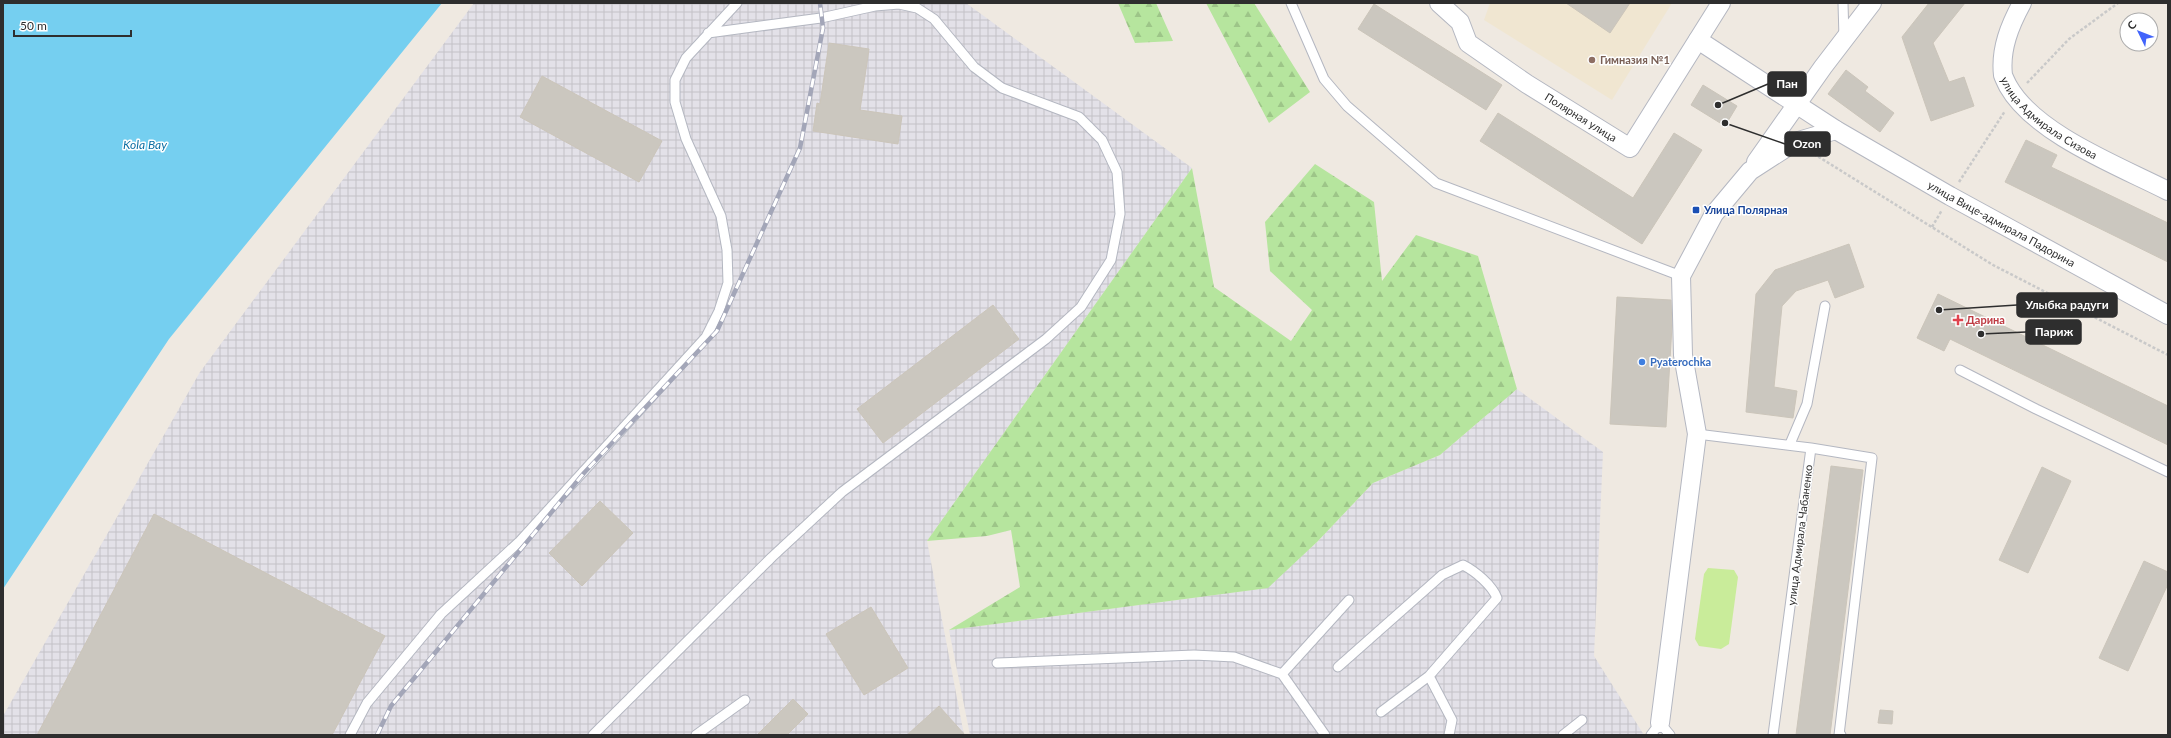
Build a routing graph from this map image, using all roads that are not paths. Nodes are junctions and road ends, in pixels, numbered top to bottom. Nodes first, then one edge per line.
1 (737, 3) edge
2 (1291, 3) edge
3 (1439, 3) edge
4 (1721, 3) edge
5 (1843, 3) edge
6 (1872, 3) edge
7 (2022, 3) edge
8 (708, 33) junction
9 (1844, 39) junction
10 (1698, 40) junction
11 (1797, 104) junction
12 (1836, 130) junction
13 (1750, 171) junction
14 (2168, 191) edge
15 (1681, 276) junction
16 (1825, 306) dead end
17 (2168, 315) edge
18 (1960, 370) dead end
19 (1697, 434) junction
20 (1790, 444) junction
21 (1811, 448) junction
22 (2168, 472) edge
23 (1349, 600) dead end
24 (997, 663) dead end
25 (1338, 667) dead end
26 (1282, 674) junction
27 (1429, 676) junction
28 (745, 700) dead end
29 (1381, 712) dead end
30 (1582, 720) dead end
31 (1660, 731) edge
32 (350, 735) edge
33 (593, 735) edge
34 (696, 735) edge
35 (1325, 735) edge
36 (1449, 735) edge
37 (1563, 735) edge
38 (1774, 735) edge
39 (1841, 735) edge

1 - 8 lane
2 - 15 lane
3 - 10 street, Полярная улица
4 - 10 street, Полярная улица
5 - 9 lane
6 - 9 street
7 - 14 street, улица Адмирала Сизова
8 - 32 lane
8 - 33 lane
9 - 11 street
10 - 11 street
11 - 12 street
11 - 13 street
12 - 13 street
12 - 17 street, улица Вице-адмирала Падорина
13 - 15 street
15 - 19 street
16 - 20 lane
18 - 22 lane
19 - 20 lane
19 - 31 street
20 - 21 lane
21 - 38 lane, улица Адмирала Чабаненко
21 - 39 lane
23 - 26 lane
24 - 26 lane
25 - 27 lane
26 - 35 lane
27 - 29 lane
27 - 36 lane
28 - 34 lane
30 - 37 lane

